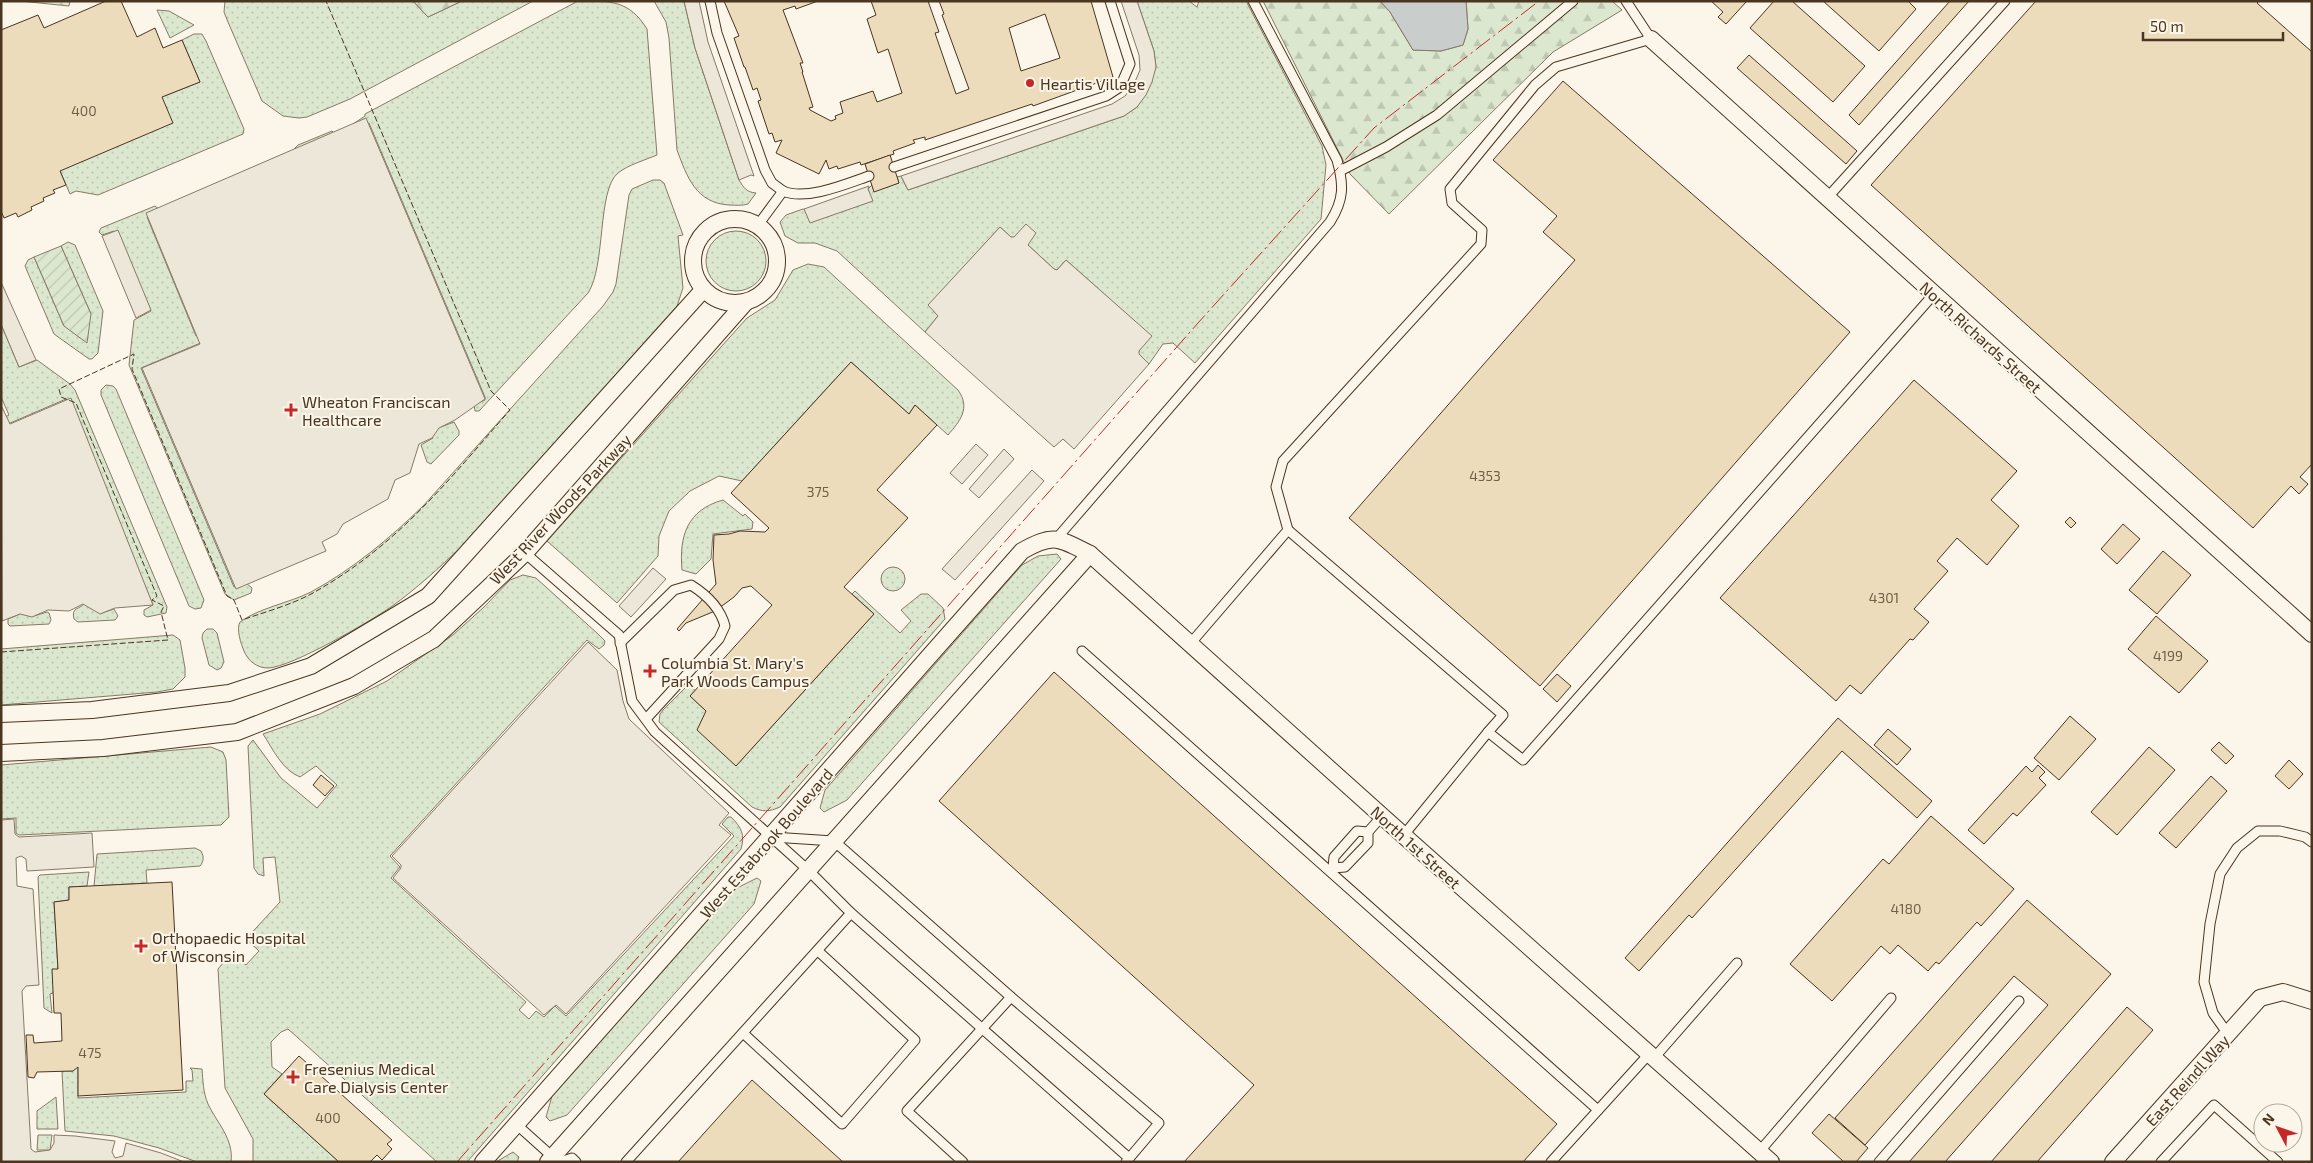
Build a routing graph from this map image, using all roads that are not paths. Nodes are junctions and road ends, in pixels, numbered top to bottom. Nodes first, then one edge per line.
1 (710, 1) edge
2 (1110, 1) edge
3 (1253, 1) edge
4 (1573, 1) edge
5 (1626, 1) edge
6 (2005, 1) edge
7 (1651, 39) junction
8 (894, 167) dead end
9 (1340, 171) junction
10 (869, 176) dead end
11 (783, 191) junction
12 (1827, 198) junction
13 (758, 225) junction
14 (704, 290) junction
15 (1934, 294) junction
16 (745, 303) junction
17 (1288, 530) junction
18 (1057, 538) junction
19 (525, 553) junction
20 (1090, 554) junction
21 (2312, 634) edge
22 (620, 643) junction
23 (1190, 644) junction
24 (1082, 651) dead end
25 (1, 714) edge
26 (646, 719) junction
27 (1488, 732) junction
28 (1, 753) edge
29 (1382, 816) junction
30 (1368, 832) junction
31 (1403, 836) junction
32 (772, 837) junction
33 (834, 841) junction
34 (2312, 842) edge
35 (808, 870) junction
36 (1332, 870) junction
37 (851, 913) junction
38 (818, 951) junction
39 (1737, 963) dead end
40 (1011, 998) junction
41 (1891, 998) dead end
42 (2019, 1001) dead end
43 (2312, 1001) edge
44 (982, 1028) junction
45 (743, 1033) junction
46 (2228, 1034) junction
47 (1651, 1056) junction
48 (1598, 1110) junction
49 (516, 1124) junction
50 (1765, 1157) edge
51 (555, 1160) edge
52 (1127, 1160) edge
53 (483, 1162) edge
54 (576, 1162) edge
55 (626, 1162) edge
56 (964, 1162) edge
57 (1551, 1162) edge
58 (1879, 1162) edge
59 (2113, 1162) edge
60 (2161, 1162) edge
61 (2278, 1162) edge

1 - 11 lane
2 - 8 lane
3 - 9 lane
4 - 9 lane
5 - 7 lane
6 - 12 lane
7 - 12 street, North Richards Street
7 - 17 lane
9 - 18 lane
10 - 11 lane
11 - 13 lane
12 - 15 street, North Richards Street
13 - 14 street
13 - 16 street, West River Woods Parkway
14 - 16 street
14 - 25 street
15 - 21 street, North Richards Street
15 - 27 lane
16 - 19 street, West River Woods Parkway
17 - 23 lane
17 - 27 lane
18 - 20 street, North 1st Street
18 - 32 street, West Estabrook Boulevard
19 - 22 lane
19 - 28 street, West River Woods Parkway
20 - 23 street, North 1st Street
20 - 33 street
22 - 26 lane
22 - 26 lane
23 - 29 street, North 1st Street
24 - 36 lane
26 - 32 lane
27 - 31 lane
29 - 30 lane
29 - 31 street, North 1st Street
30 - 36 lane
30 - 36 lane
31 - 47 street, North 1st Street
32 - 33 lane
32 - 35 lane
32 - 49 street, West Estabrook Boulevard
33 - 35 street
33 - 40 lane
34 - 46 lane
35 - 37 lane
35 - 51 street
36 - 48 lane
37 - 38 lane
37 - 44 lane
38 - 45 lane
38 - 45 lane
39 - 47 lane
40 - 44 lane
40 - 52 lane
41 - 50 lane
42 - 58 lane
43 - 46 street, East Reindl Way
44 - 52 lane
44 - 56 lane
45 - 55 lane
46 - 59 street, East Reindl Way
47 - 48 lane
47 - 50 street, North 1st Street
48 - 57 lane
49 - 51 lane
49 - 53 street, West Estabrook Boulevard
51 - 54 lane
60 - 61 lane

